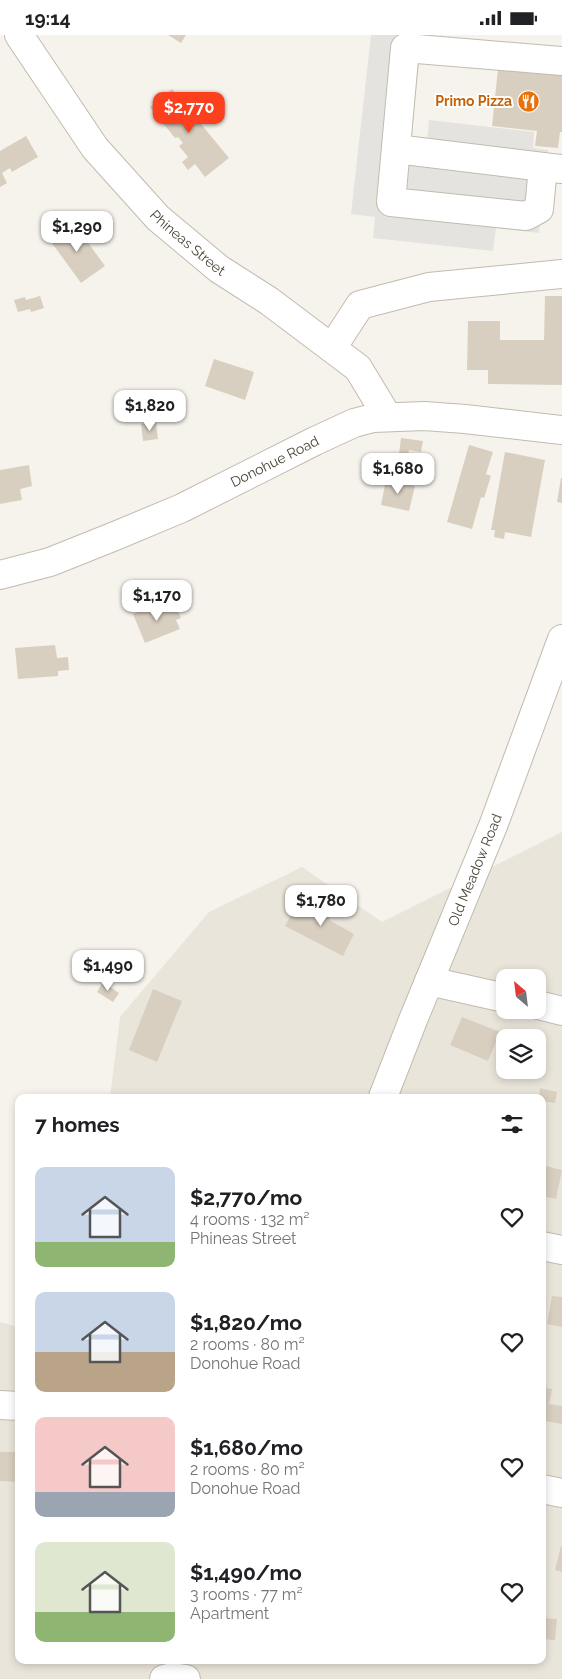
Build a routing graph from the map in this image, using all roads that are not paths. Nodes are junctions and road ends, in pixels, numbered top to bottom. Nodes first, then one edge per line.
1 (19, 35) edge
2 (562, 61) edge
3 (396, 149) junction
4 (552, 168) edge
5 (562, 274) edge
6 (332, 348) junction
7 (387, 416) junction
8 (562, 430) edge
9 (0, 575) edge
10 (562, 639) edge
11 (429, 981) junction
12 (496, 996) edge
13 (546, 1007) edge
14 (562, 1011) edge
15 (384, 1094) edge
16 (546, 1247) edge
17 (562, 1250) edge
18 (0, 1405) edge
19 (15, 1406) edge
20 (546, 1490) edge
21 (562, 1493) edge

1 - 6 street, Phineas Street
2 - 3 street
3 - 4 street
3 - 4 street
5 - 6 street
6 - 7 street, Phineas Street
7 - 8 street, Donohue Road
7 - 9 street, Donohue Road
10 - 11 street, Old Meadow Road
11 - 12 street
11 - 15 street, Old Meadow Road
13 - 14 street
16 - 17 street
18 - 19 street
20 - 21 street

